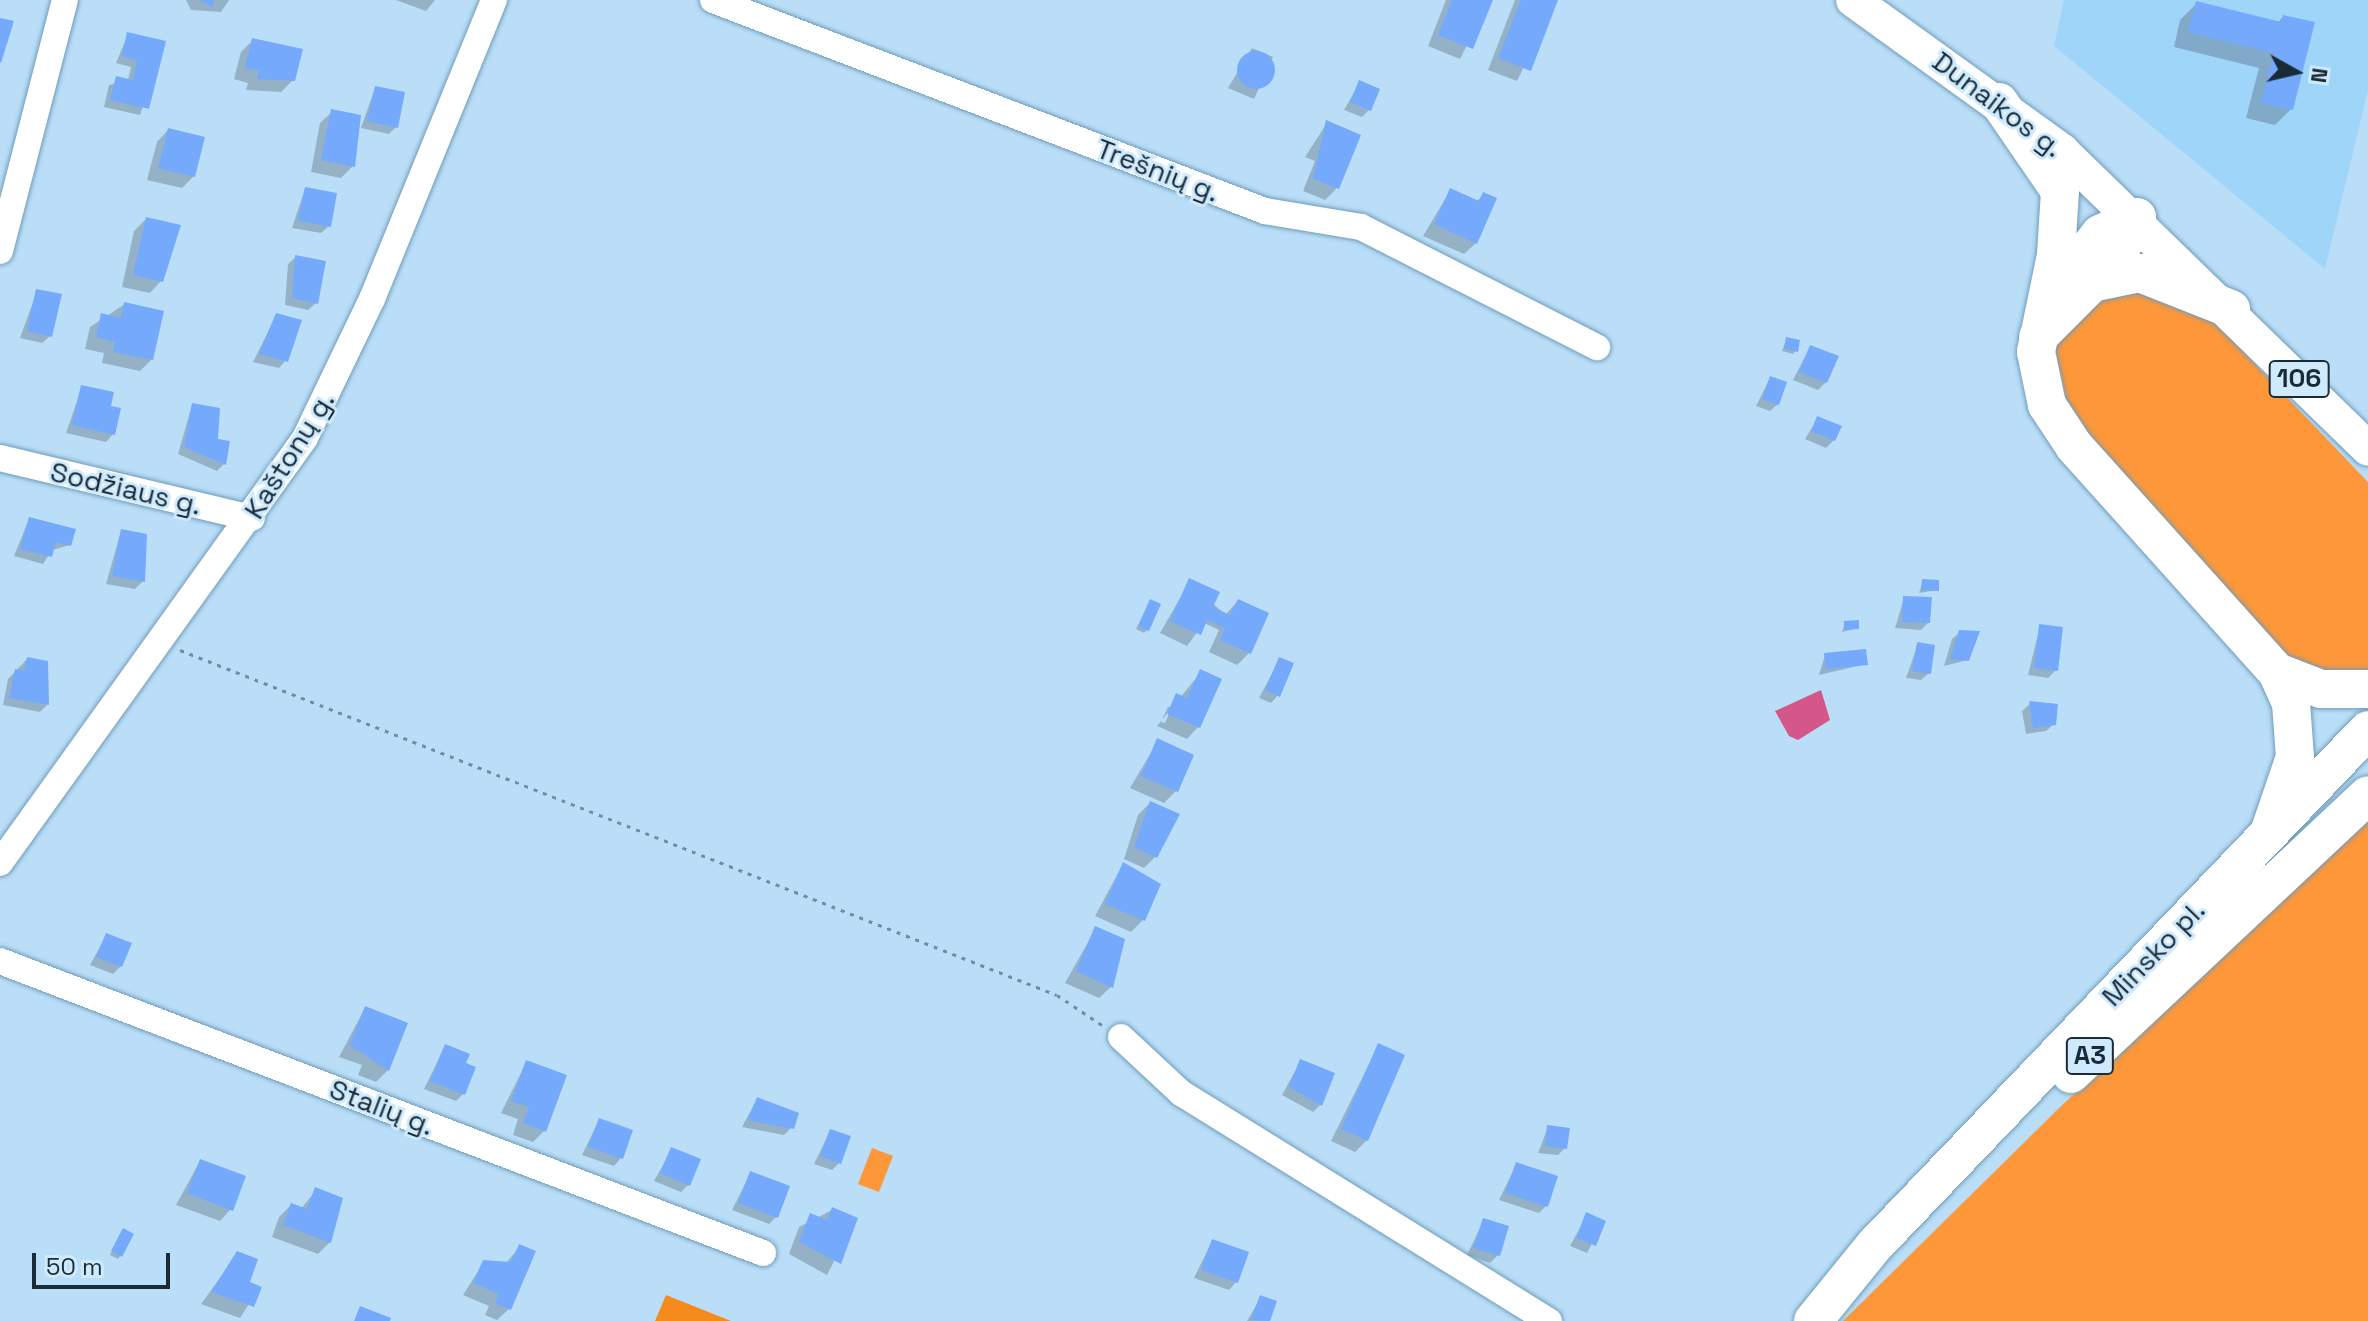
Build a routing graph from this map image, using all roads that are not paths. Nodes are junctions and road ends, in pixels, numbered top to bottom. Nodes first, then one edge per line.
1 (65, 0) edge
2 (494, 0) edge
3 (713, 0) edge
4 (1853, 0) edge
5 (1999, 102) junction
6 (2137, 217) junction
7 (0, 251) edge
8 (2092, 283) junction
9 (2231, 309) junction
10 (2040, 322) junction
11 (1597, 347) dead end
12 (2368, 449) edge
13 (0, 458) edge
14 (252, 518) junction
15 (2277, 672) junction
16 (2368, 689) edge
17 (2368, 730) edge
18 (2368, 795) edge
19 (2270, 830) junction
20 (0, 863) edge
21 (0, 961) edge
22 (1121, 1037) road end
23 (763, 1253) dead end
24 (1549, 1321) edge
25 (1815, 1321) edge

1 - 7 street
2 - 14 street, Kaštonų g.
3 - 11 street, Trešnių g.
4 - 5 main road, Dunaikos g. / 106
5 - 6 main road, Dunaikos g. / 106
5 - 10 highway
6 - 8 highway
6 - 9 main road, 106
6 - 10 highway
8 - 9 highway
8 - 10 highway
9 - 12 main road, 106
10 - 15 highway
13 - 14 street, Sodžiaus g.
14 - 20 street, Kaštonų g.
15 - 16 highway
15 - 19 highway
17 - 19 highway, Minsko pl. / A3
18 - 25 highway, Minsko pl. / A3
19 - 25 highway, Minsko pl. / A3
21 - 23 street, Stalių g.
22 - 24 street

